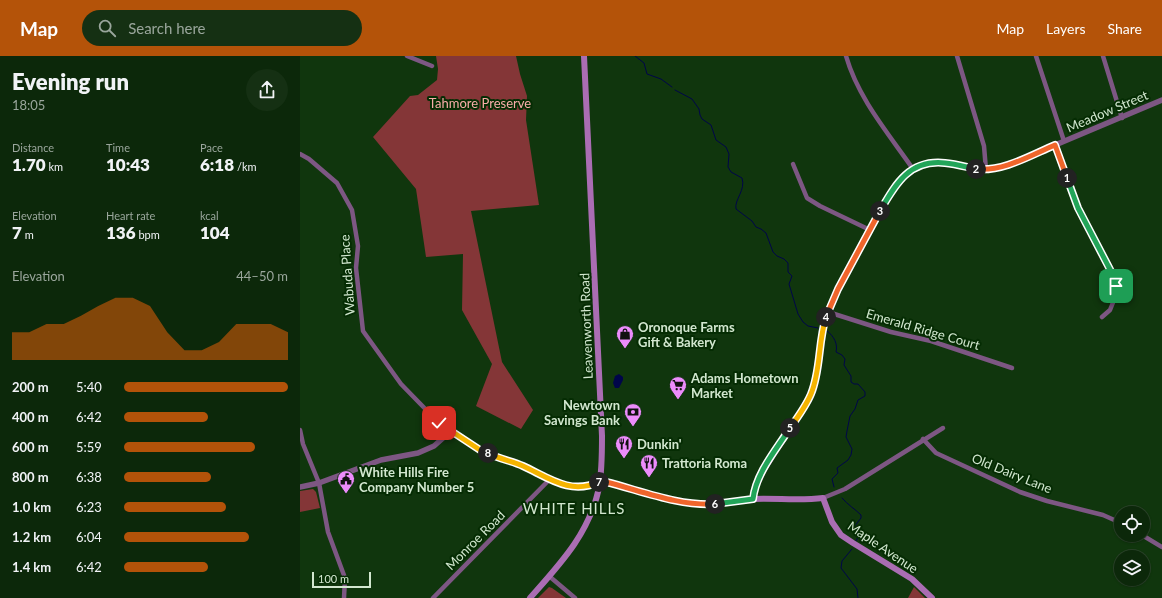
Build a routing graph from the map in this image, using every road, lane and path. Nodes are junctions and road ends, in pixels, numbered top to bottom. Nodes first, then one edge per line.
1 (407, 56) edge
2 (584, 56) edge
3 (846, 56) edge
4 (957, 56) edge
5 (1036, 56) edge
6 (1103, 56) edge
7 (432, 66) dead end
8 (1162, 100) edge
9 (1122, 118) junction
10 (1064, 141) junction
11 (1055, 145) junction
12 (300, 154) edge
13 (793, 164) dead end
14 (913, 169) junction
15 (986, 170) junction
16 (870, 230) junction
17 (828, 312) junction
18 (1102, 317) dead end
19 (1012, 368) dead end
20 (943, 428) dead end
21 (300, 430) edge
22 (451, 431) junction
23 (923, 440) junction
24 (549, 480) junction
25 (319, 482) junction
26 (600, 482) junction
27 (300, 488) edge
28 (824, 498) junction
29 (753, 499) junction
30 (1114, 520) edge
31 (1150, 540) edge
32 (1162, 547) edge
33 (549, 576) junction
34 (344, 598) edge
35 (433, 598) edge
36 (530, 598) edge
37 (574, 598) edge
38 (932, 598) edge

1 - 7 street
2 - 26 main road, Leavenworth Road
3 - 14 street
4 - 15 street
5 - 10 street
6 - 9 street
8 - 9 street, Meadow Street
9 - 10 street, Meadow Street
10 - 11 street, Meadow Street
11 - 15 street, Meadow Street
11 - 18 street
12 - 22 street, Wabuda Place
13 - 16 street
14 - 15 street, Meadow Street
14 - 16 street, Meadow Street
16 - 17 street, Meadow Street
17 - 19 street, Emerald Ridge Court
17 - 29 street, Meadow Street
20 - 23 street
21 - 25 street
22 - 24 street
22 - 25 street
23 - 28 street
23 - 30 street, Old Dairy Lane
24 - 26 street
24 - 35 street, Monroe Road
25 - 27 street
25 - 34 street
26 - 29 main road
26 - 33 main road, Leavenworth Road
28 - 29 main road
28 - 38 main road, Maple Avenue
31 - 32 street
33 - 36 main road, Leavenworth Road
33 - 37 street

